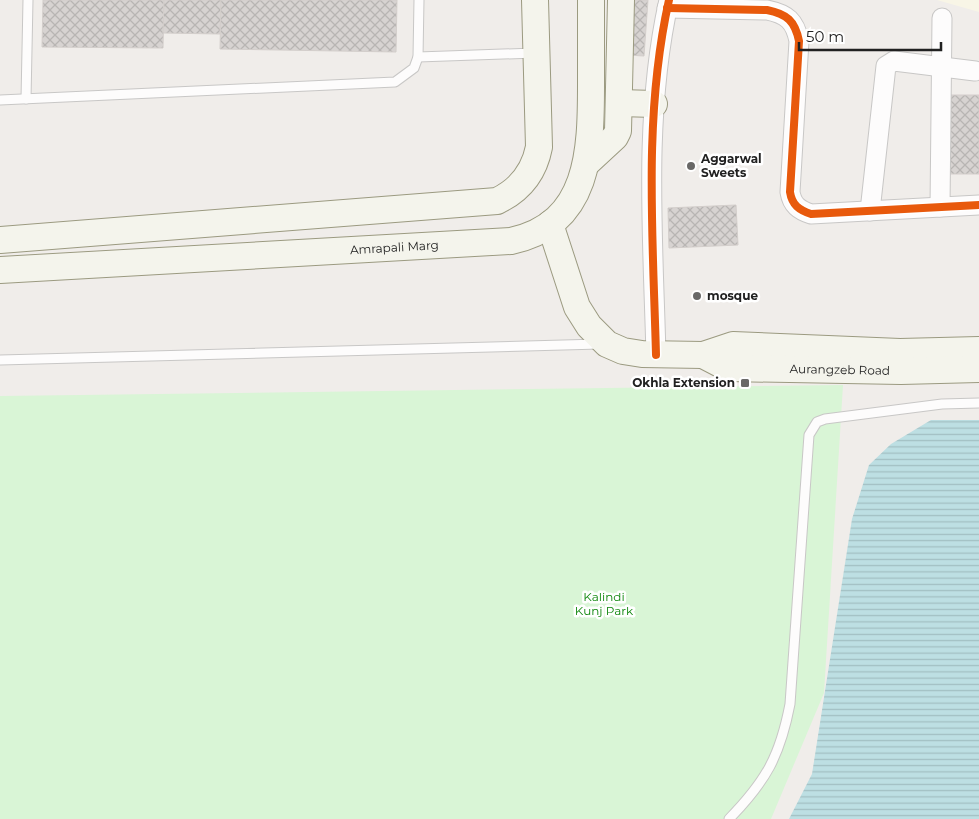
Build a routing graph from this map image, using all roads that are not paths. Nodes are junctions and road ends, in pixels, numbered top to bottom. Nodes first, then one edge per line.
1 (28, 0) edge
2 (419, 0) edge
3 (535, 0) edge
4 (591, 0) edge
5 (621, 0) edge
6 (668, 4) edge
7 (942, 18) dead end
8 (535, 53) junction
9 (418, 57) junction
10 (940, 66) junction
11 (975, 70) dead end
12 (26, 99) junction
13 (0, 100) edge
14 (620, 103) junction
15 (654, 104) junction
16 (588, 162) junction
17 (979, 205) edge
18 (940, 207) junction
19 (870, 211) junction
20 (550, 224) junction
21 (0, 240) edge
22 (0, 270) edge
23 (607, 344) junction
24 (979, 350) edge
25 (656, 355) junction
26 (703, 355) junction
27 (0, 360) edge
28 (979, 370) edge
29 (979, 403) edge
30 (729, 819) edge

1 - 12 lane
2 - 9 lane
3 - 8 main road
4 - 16 main road, Amrapali Marg
5 - 14 main road
6 - 15 street
6 - 19 street
7 - 10 street
8 - 9 lane
8 - 21 main road
9 - 12 lane
10 - 11 street
10 - 18 street
10 - 19 street
12 - 13 lane
14 - 15 main road
14 - 16 main road
15 - 25 street
16 - 20 main road, Amrapali Marg
17 - 18 street
18 - 19 street
20 - 22 main road, Amrapali Marg
20 - 23 main road, Aurangzeb Road
23 - 25 main road, Aurangzeb Road
23 - 27 lane
24 - 26 main road, Aurangzeb Road
25 - 26 main road, Aurangzeb Road
26 - 28 main road, Aurangzeb Road
29 - 30 lane

